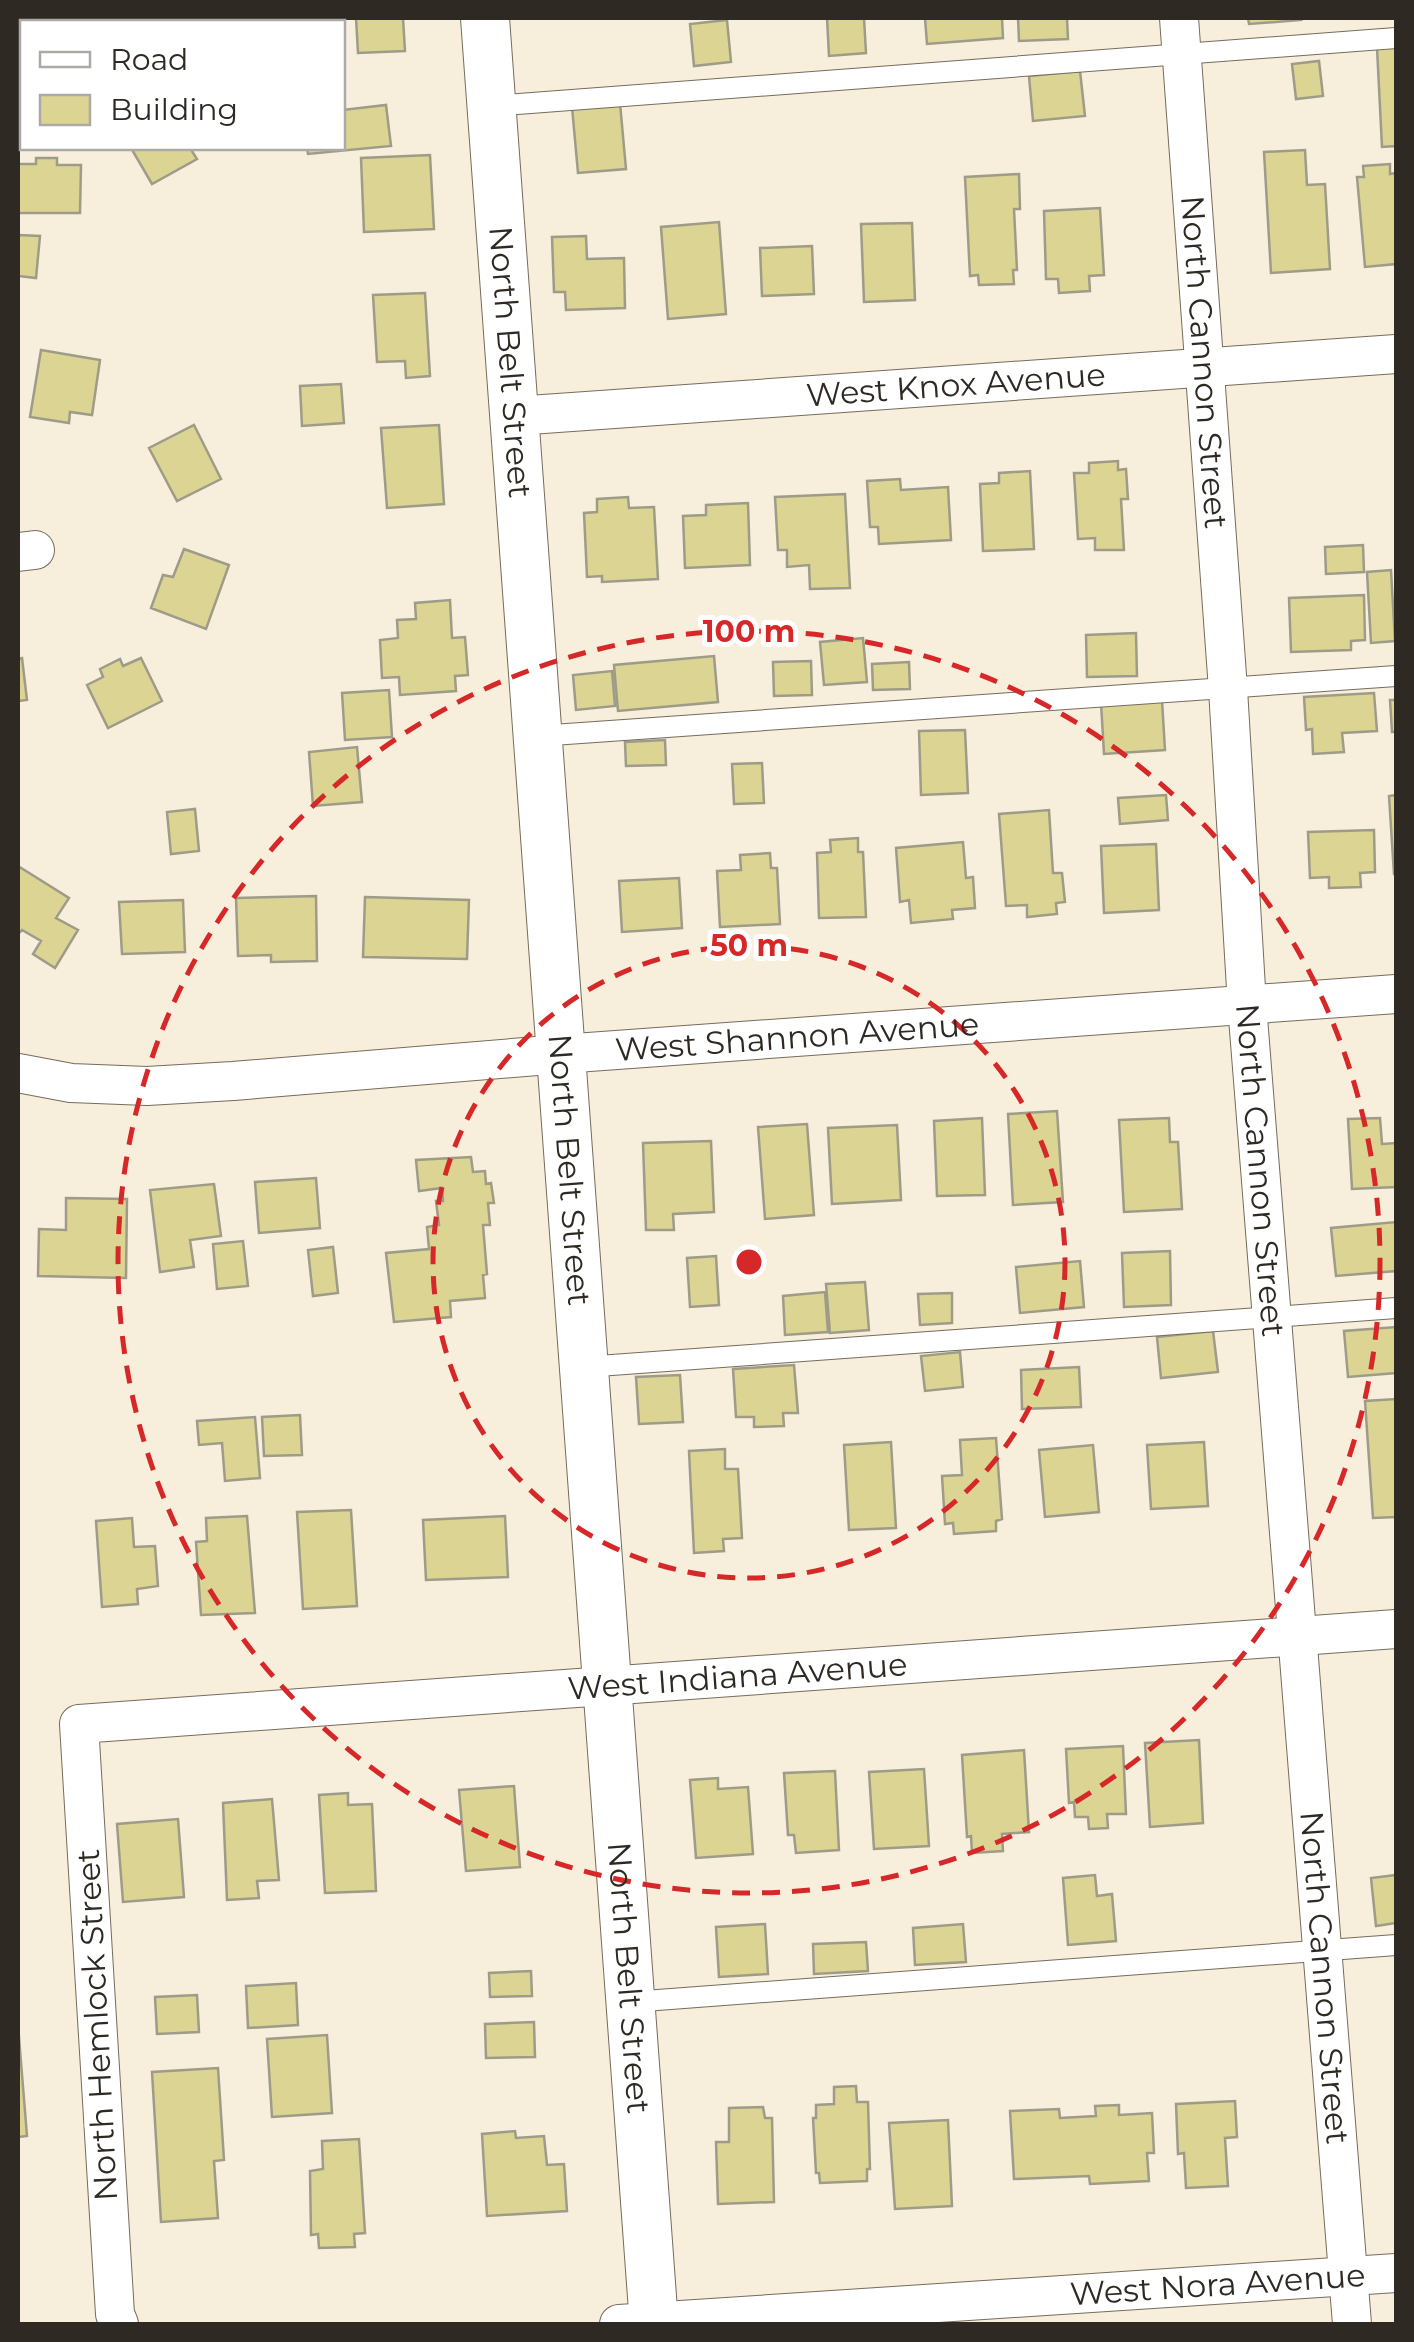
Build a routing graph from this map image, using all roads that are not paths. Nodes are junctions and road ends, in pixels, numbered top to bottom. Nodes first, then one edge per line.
1 (486, 18) edge
2 (1180, 36) edge
3 (1396, 38) edge
4 (492, 106) junction
5 (1396, 354) edge
6 (1205, 369) junction
7 (514, 416) junction
8 (1396, 676) edge
9 (1228, 690) junction
10 (538, 736) junction
11 (1396, 994) edge
12 (1247, 1004) junction
13 (561, 1054) junction
14 (18, 1074) edge
15 (1396, 1308) edge
16 (1272, 1316) junction
17 (584, 1367) junction
18 (1396, 1629) edge
19 (1296, 1636) junction
20 (606, 1686) junction
21 (79, 1724) joint
22 (1396, 1946) edge
23 (1323, 1950) junction
24 (630, 2002) junction
25 (1396, 2274) edge
26 (1348, 2277) junction
27 (119, 2324) edge
28 (642, 2324) edge
29 (1352, 2324) edge

1 - 4 street, North Belt Street
2 - 3 lane
2 - 4 lane
2 - 6 street, North Cannon Street
4 - 7 street, North Belt Street
5 - 6 street, West Knox Avenue
6 - 7 street, West Knox Avenue
6 - 9 street, North Cannon Street
7 - 10 street, North Belt Street
8 - 9 lane
9 - 10 lane
9 - 12 street, North Cannon Street
10 - 13 street, North Belt Street
11 - 12 street, West Shannon Avenue
12 - 13 street, West Shannon Avenue
12 - 16 street, North Cannon Street
13 - 14 street, West Shannon Avenue
13 - 17 street, North Belt Street
15 - 16 lane
16 - 17 lane
16 - 19 street, North Cannon Street
17 - 20 street, North Belt Street
18 - 19 street, West Indiana Avenue
19 - 20 street, West Indiana Avenue
19 - 23 street, North Cannon Street
20 - 21 street, West Indiana Avenue
20 - 24 street, North Belt Street
21 - 27 street, North Hemlock Street
22 - 23 lane
23 - 24 lane
23 - 26 street, North Cannon Street
24 - 28 street, North Belt Street
25 - 26 street, West Nora Avenue
26 - 28 street, West Nora Avenue
26 - 29 street, North Cannon Street

